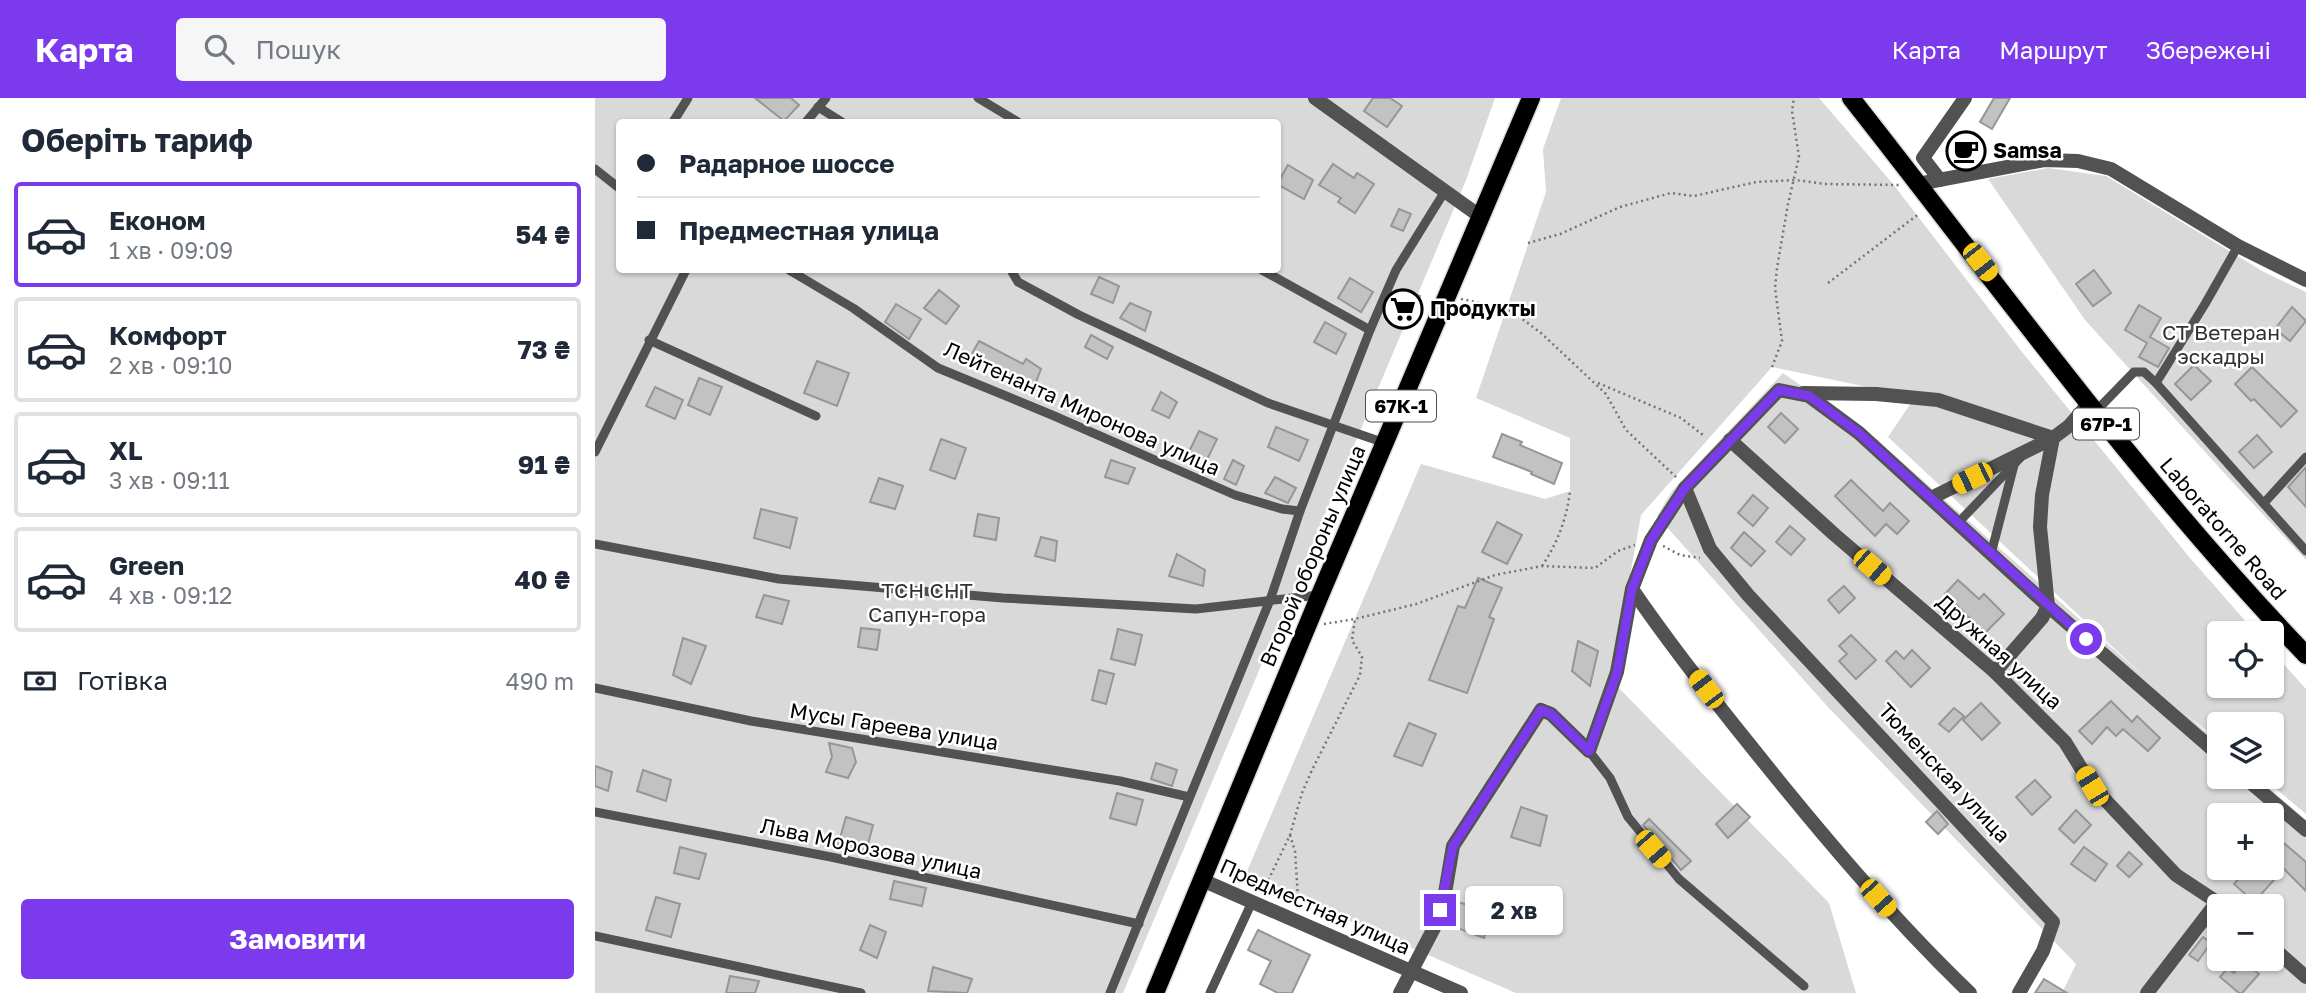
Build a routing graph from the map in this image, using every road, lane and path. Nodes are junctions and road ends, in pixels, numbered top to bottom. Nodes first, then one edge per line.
1 (688, 98) edge
2 (826, 98) edge
3 (978, 98) edge
4 (1315, 98) edge
5 (1531, 98) edge
6 (1794, 98) edge
7 (1850, 98) edge
8 (1965, 98) edge
9 (818, 107) junction
10 (675, 119) edge
11 (808, 119) edge
12 (837, 119) edge
13 (1014, 119) edge
14 (595, 169) edge
15 (1795, 180) junction
16 (1940, 180) junction
17 (1918, 184) junction
18 (1898, 185) dead end
19 (616, 186) edge
20 (1445, 191) junction
21 (1933, 202) junction
22 (1481, 217) junction
23 (1528, 243) dead end
24 (2238, 246) junction
25 (684, 273) edge
26 (794, 273) edge
27 (1013, 273) edge
28 (1267, 273) edge
29 (2306, 280) edge
30 (1828, 284) dead end
31 (1448, 295) junction
32 (1370, 330) junction
33 (649, 340) junction
34 (1772, 367) dead end
35 (1594, 382) junction
36 (2156, 383) junction
37 (1795, 393) junction
38 (2093, 407) junction
39 (816, 416) dead end
40 (1334, 425) junction
41 (1703, 435) dead end
42 (2053, 438) junction
43 (1730, 440) junction
44 (1385, 443) junction
45 (2027, 451) junction
46 (595, 452) edge
47 (2306, 457) edge
48 (2015, 464) junction
49 (1685, 488) junction
50 (1570, 491) dead end
51 (1931, 498) junction
52 (2264, 503) junction
53 (1300, 511) junction
54 (1958, 523) junction
55 (1651, 540) junction
56 (595, 544) edge
57 (2306, 551) edge
58 (1991, 554) junction
59 (1720, 562) junction
60 (1542, 566) junction
61 (1632, 589) junction
62 (1320, 594) junction
63 (1270, 600) junction
64 (2049, 606) junction
65 (1355, 620) junction
66 (1307, 626) junction
67 (2306, 655) edge
68 (1995, 672) junction
69 (595, 688) edge
70 (2207, 744) edge
71 (1589, 751) junction
72 (2258, 789) edge
73 (1189, 797) junction
74 (595, 811) edge
75 (2306, 831) edge
76 (1290, 835) junction
77 (1202, 880) junction
78 (1266, 885) dead end
79 (2207, 895) edge
80 (1298, 899) dead end
81 (1252, 902) junction
82 (2207, 920) edge
83 (1139, 924) junction
84 (595, 936) edge
85 (2284, 958) edge
86 (1410, 972) junction
87 (2306, 977) edge
88 (1804, 986) dead end
89 (861, 993) edge
90 (1109, 993) edge
91 (1155, 993) edge
92 (1210, 993) edge
93 (1400, 993) edge
94 (1461, 993) edge
95 (1970, 993) edge
96 (2019, 993) edge
97 (2147, 993) edge

1 - 10 lane
2 - 9 lane
3 - 13 lane
4 - 20 street
5 - 22 main road, Второй обороны улица / 67К-1
6 - 15 path
7 - 17 main road, Laboratorne Road / 67Р-1
8 - 16 street
9 - 11 lane
9 - 12 lane
14 - 19 lane
15 - 18 path
15 - 23 path
15 - 34 path
16 - 17 street
16 - 24 street
17 - 21 main road, Laboratorne Road / 67Р-1
20 - 22 street
20 - 32 lane
21 - 30 path
21 - 38 main road, Laboratorne Road / 67Р-1
22 - 31 main road, Второй обороны улица / 67К-1
24 - 29 street
24 - 36 lane
25 - 33 lane
26 - 53 lane, Лейтенанта Миронова улица
27 - 40 lane
28 - 32 lane
31 - 35 path
31 - 44 main road, Второй обороны улица / 67К-1
32 - 40 lane
33 - 39 lane
33 - 46 lane
35 - 41 path
35 - 49 path
36 - 38 lane
36 - 52 lane
37 - 42 street
37 - 43 street
37 - 51 street
38 - 42 street
38 - 67 main road, Laboratorne Road / 67Р-1
40 - 44 lane
40 - 53 lane
42 - 45 street
42 - 64 street
43 - 49 street
43 - 68 street, Дружная улица
44 - 62 main road, Второй обороны улица / 67К-1
45 - 48 lane
45 - 51 street
47 - 52 lane
48 - 54 lane
48 - 58 lane
49 - 55 street
49 - 59 street, Тюменская улица
50 - 60 path
51 - 54 street
52 - 57 lane
53 - 63 lane
54 - 58 street
55 - 59 path
55 - 60 path
55 - 61 street
56 - 63 lane
58 - 64 street
59 - 96 street, Тюменская улица
60 - 65 path
61 - 71 street
61 - 95 street
62 - 63 lane
62 - 66 main road, Второй обороны улица / 67К-1
63 - 73 lane
64 - 68 street
64 - 70 street
65 - 66 path
65 - 76 path
66 - 77 main road, Второй обороны улица / 67К-1
68 - 79 street, Дружная улица
69 - 73 lane, Мусы Гареева улица
71 - 86 street, Предместная улица
71 - 88 lane
72 - 75 street
73 - 83 lane
74 - 83 lane, Льва Морозова улица
76 - 78 path
76 - 80 path
77 - 81 street, Предместная улица
77 - 91 main road, Второй обороны улица / 67К-1
81 - 86 street, Предместная улица
81 - 92 lane
82 - 97 street
83 - 90 lane
84 - 89 lane
85 - 87 street
86 - 93 street
86 - 94 street, Предместная улица

